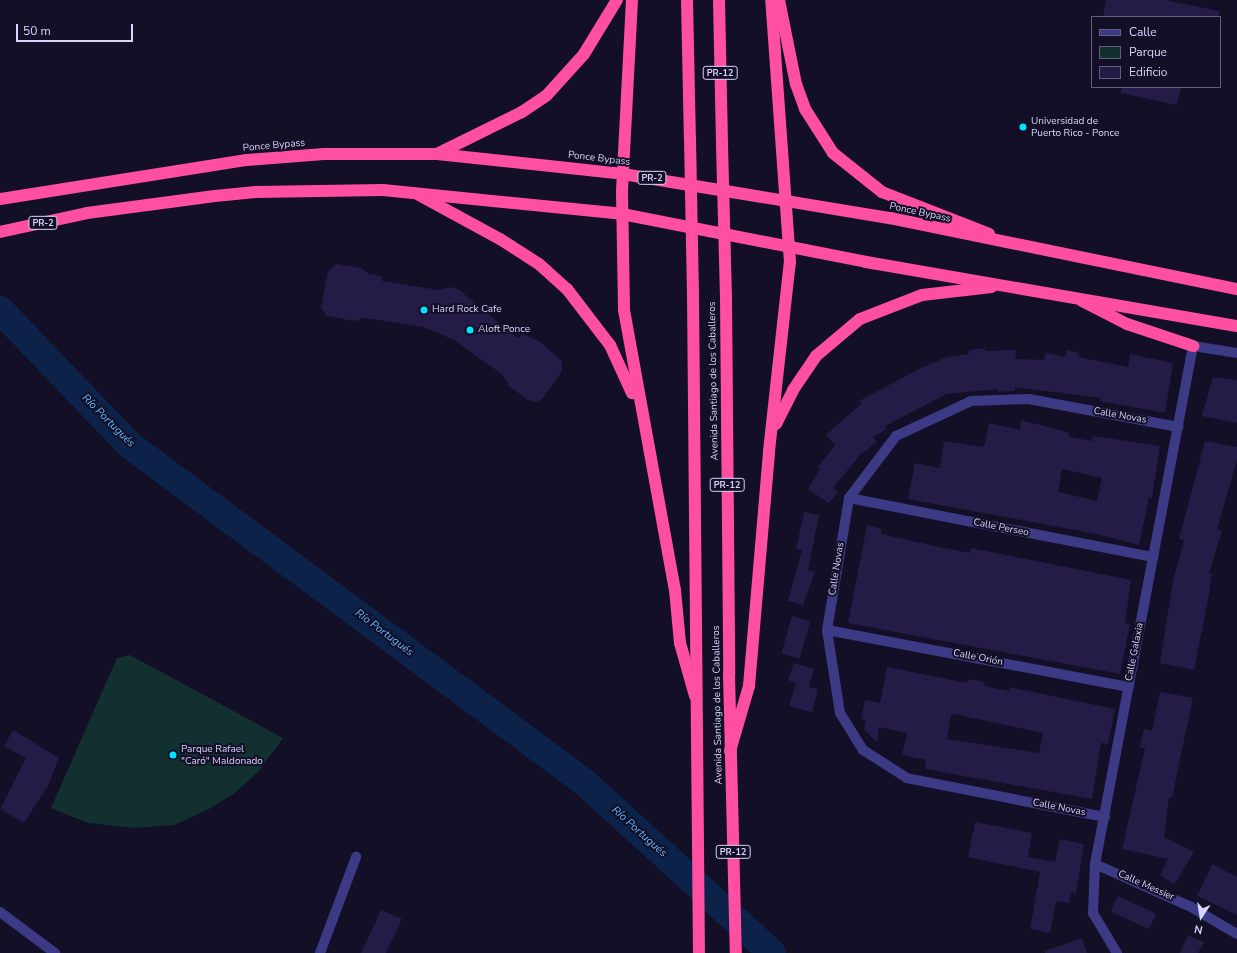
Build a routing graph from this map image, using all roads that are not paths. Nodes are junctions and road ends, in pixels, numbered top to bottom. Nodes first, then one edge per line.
1 (617, 0) edge
2 (632, 0) edge
3 (687, 0) edge
4 (719, 0) edge
5 (771, 0) edge
6 (779, 0) edge
7 (436, 154) junction
8 (623, 174) junction
9 (415, 193) junction
10 (0, 199) edge
11 (784, 200) junction
12 (622, 214) junction
13 (0, 232) edge
14 (1018, 246) junction
15 (788, 247) junction
16 (1004, 285) junction
17 (1237, 289) edge
18 (1076, 297) junction
19 (1237, 326) edge
20 (1193, 346) junction
21 (1237, 353) edge
22 (642, 418) junction
23 (1178, 427) junction
24 (772, 432) junction
25 (849, 498) junction
26 (1153, 557) junction
27 (827, 630) junction
28 (1129, 686) junction
29 (696, 696) junction
30 (730, 751) junction
31 (1105, 817) junction
32 (356, 857) dead end
33 (1096, 864) junction
34 (0, 912) edge
35 (1237, 934) edge
36 (55, 953) edge
37 (320, 953) edge
38 (699, 953) edge
39 (736, 953) edge
40 (1117, 953) edge

1 - 7 highway
2 - 8 highway
3 - 29 highway, Avenida Santiago de los Caballeros / PR-12, bridge
4 - 30 highway, Avenida Santiago de los Caballeros / PR-12, bridge
5 - 11 highway
6 - 14 highway
7 - 8 highway, Ponce Bypass / PR-2
7 - 10 highway, Ponce Bypass / PR-2
8 - 11 highway, Ponce Bypass / PR-2
8 - 12 highway
9 - 12 highway, PR-2
9 - 13 highway, PR-2
9 - 22 highway
11 - 14 highway, Ponce Bypass / PR-2
11 - 15 highway
12 - 15 highway, PR-2
12 - 22 highway
14 - 17 highway, Ponce Bypass / PR-2
15 - 16 highway, PR-2
15 - 24 highway
16 - 18 highway, PR-2
16 - 24 highway
18 - 19 highway, PR-2
18 - 20 highway
20 - 21 street
20 - 23 street, Calle Galaxia
22 - 29 highway
23 - 25 street, Calle Novas
23 - 26 street, Calle Galaxia
24 - 30 highway
25 - 26 street, Calle Perseo
25 - 27 street, Calle Novas
26 - 28 street, Calle Galaxia
27 - 28 street, Calle Orión
27 - 31 street, Calle Novas
28 - 31 street, Calle Galaxia
29 - 38 highway, Avenida Santiago de los Caballeros / PR-12
30 - 39 highway, Avenida Santiago de los Caballeros / PR-12
31 - 33 street, Calle Galaxia
32 - 37 street
33 - 35 street, Calle Messier
33 - 40 street, Calle Galaxia
34 - 36 street

